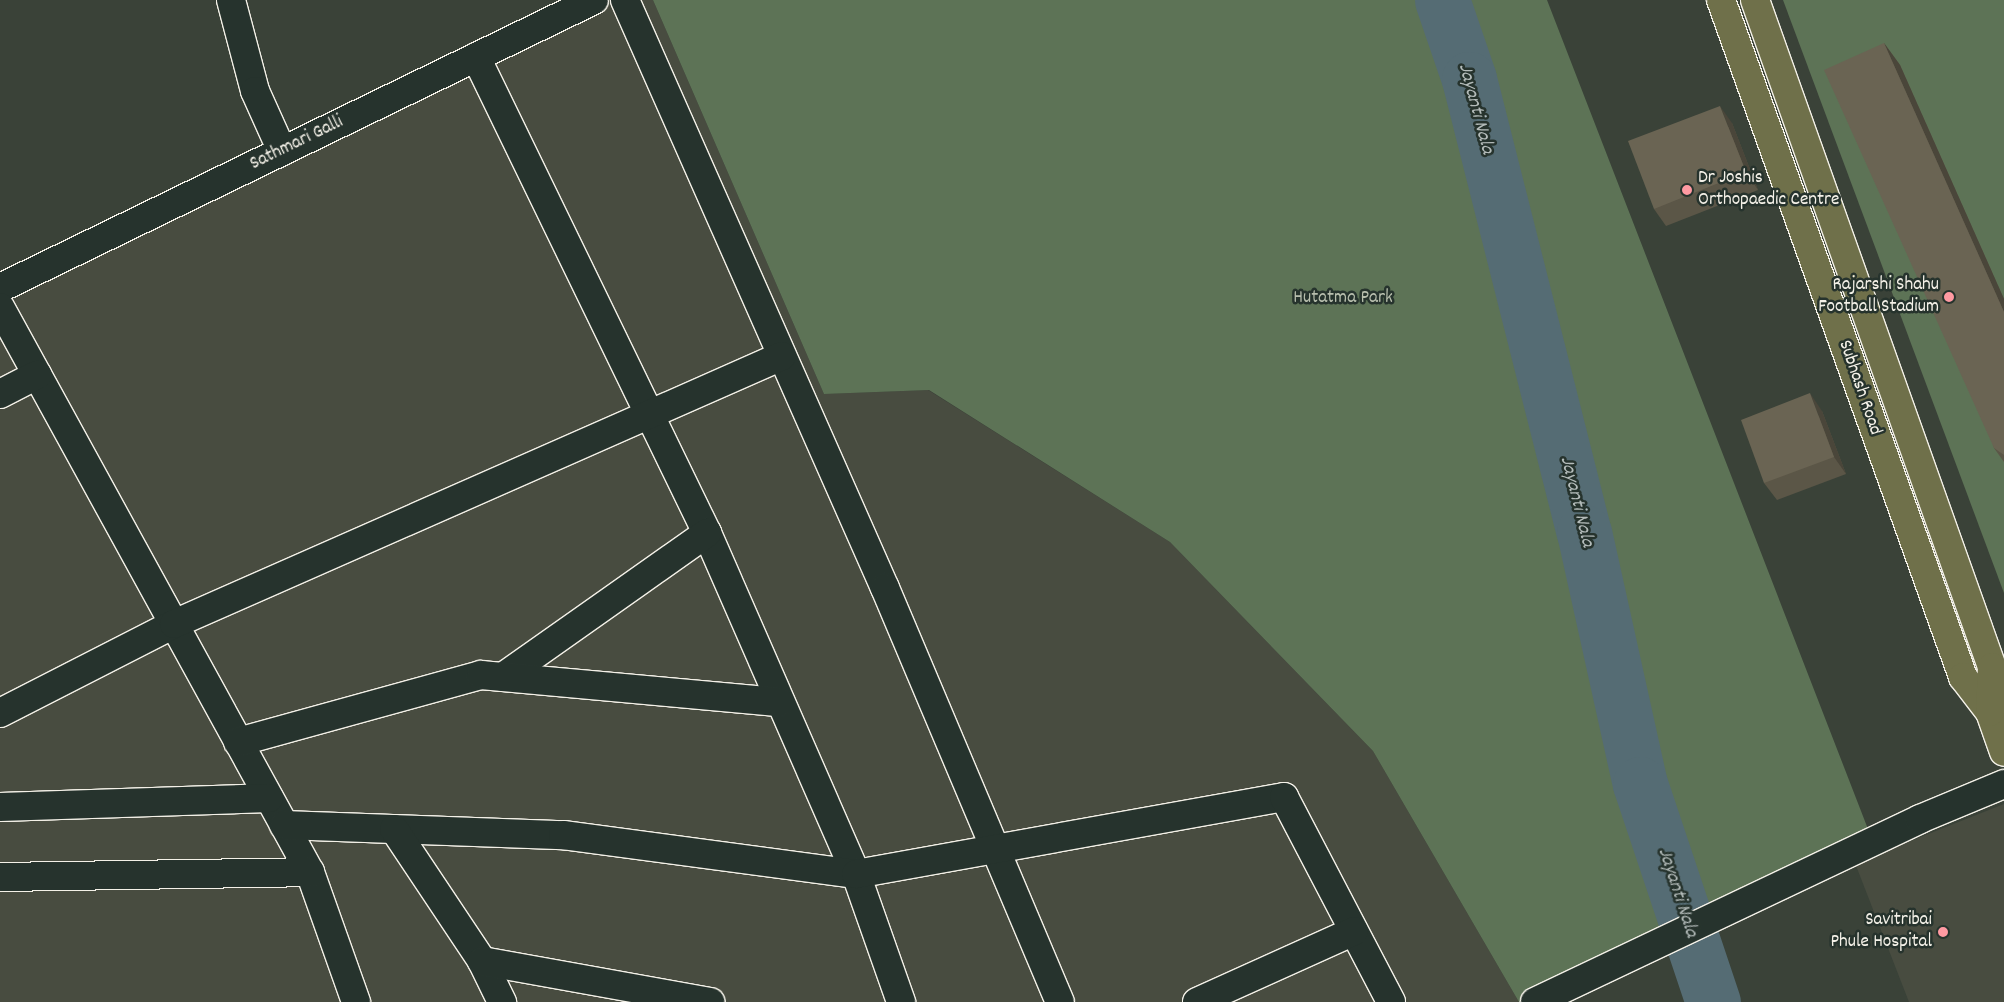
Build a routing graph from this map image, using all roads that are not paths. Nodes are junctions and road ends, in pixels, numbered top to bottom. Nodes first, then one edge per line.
1 (231, 0) edge
2 (594, 0) edge
3 (624, 0) edge
4 (1721, 0) edge
5 (1755, 0) edge
6 (476, 57) junction
7 (282, 151) junction
8 (0, 288) edge
9 (0, 308) edge
10 (782, 356) junction
11 (37, 375) junction
12 (0, 394) edge
13 (651, 416) junction
14 (707, 533) junction
15 (174, 624) junction
16 (503, 677) junction
17 (780, 702) junction
18 (1990, 712) junction
19 (0, 713) edge
20 (238, 742) junction
21 (2004, 752) edge
22 (2004, 784) edge
23 (269, 798) junction
24 (0, 807) edge
25 (284, 825) junction
26 (394, 829) junction
27 (995, 849) junction
28 (310, 872) junction
29 (856, 874) junction
30 (0, 877) edge
31 (1354, 930) junction
32 (482, 962) junction
33 (356, 1002) edge
34 (502, 1002) edge
35 (710, 1002) edge
36 (901, 1002) edge
37 (1060, 1002) edge
38 (1197, 1002) edge
39 (1391, 1002) edge
40 (1535, 1002) edge

1 - 7 street
2 - 6 street, Sathmari Galli
3 - 10 street
4 - 18 main road, Subhash Road
5 - 18 main road, Subhash Road
6 - 7 street, Sathmari Galli
6 - 13 street
7 - 8 street, Sathmari Galli
9 - 11 street
10 - 13 street
10 - 27 street
11 - 12 street
11 - 15 street
13 - 14 street
13 - 15 street
14 - 16 street
14 - 17 street
15 - 19 street
15 - 20 street
16 - 17 street
16 - 20 street
17 - 29 street
18 - 21 main road, Subhash Road
20 - 23 street
22 - 40 street
23 - 24 street
23 - 25 street
25 - 26 street
25 - 28 street
26 - 29 street
26 - 32 street
27 - 29 street
27 - 31 street
27 - 37 street
28 - 30 street
28 - 33 street
29 - 36 street
31 - 38 street
31 - 39 street
32 - 34 street
32 - 35 street

